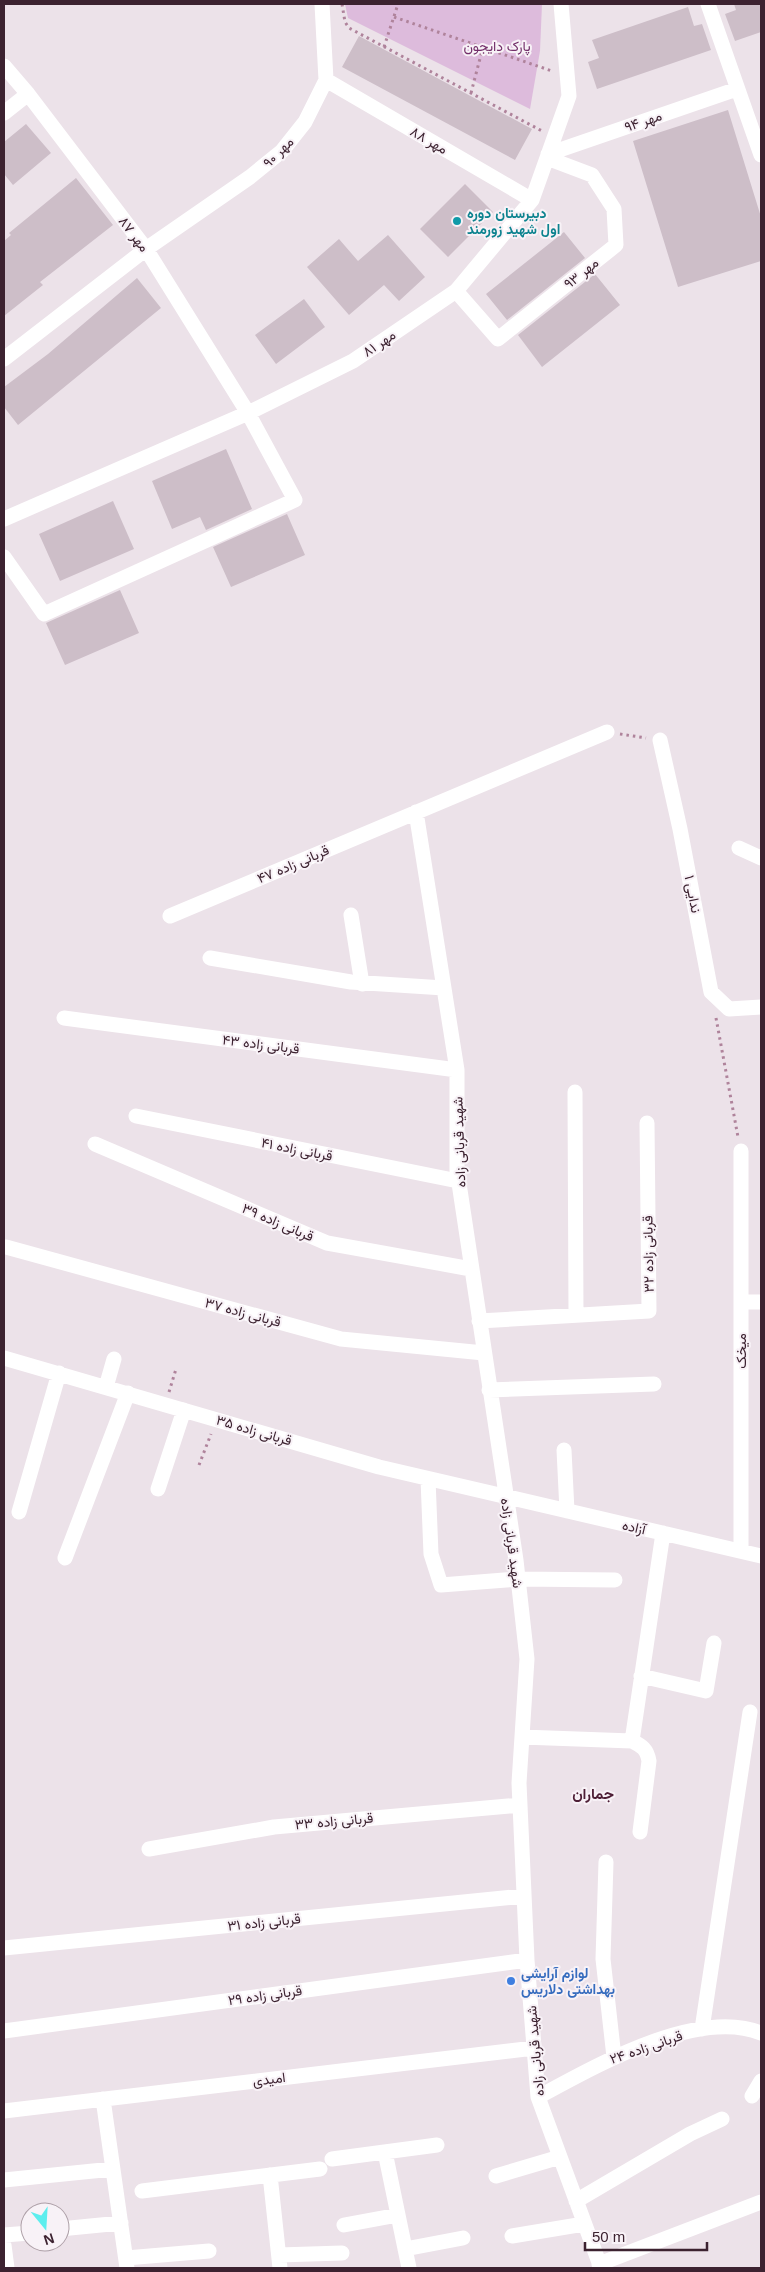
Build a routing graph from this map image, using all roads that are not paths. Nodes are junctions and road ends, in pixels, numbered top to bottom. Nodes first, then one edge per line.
1 (322, 4) edge
2 (561, 4) edge
3 (708, 4) edge
4 (4, 66) edge
5 (326, 80) junction
6 (737, 89) junction
7 (28, 94) junction
8 (4, 113) edge
9 (761, 155) edge
10 (548, 156) junction
11 (532, 200) junction
12 (146, 249) junction
13 (456, 291) junction
14 (4, 359) edge
15 (248, 413) junction
16 (4, 520) edge
17 (4, 557) edge
18 (607, 732) road end
19 (660, 740) road end
20 (416, 812) junction
21 (739, 848) dead end
22 (761, 858) edge
23 (170, 916) dead end
24 (351, 916) dead end
25 (210, 958) dead end
26 (362, 984) junction
27 (444, 988) junction
28 (761, 1007) edge
29 (64, 1018) dead end
30 (457, 1070) junction
31 (575, 1092) dead end
32 (136, 1116) dead end
33 (647, 1123) dead end
34 (95, 1144) dead end
35 (740, 1151) road end
36 (458, 1181) junction
37 (6, 1247) dead end
38 (471, 1269) junction
39 (741, 1302) junction
40 (761, 1302) edge
41 (576, 1315) junction
42 (479, 1321) junction
43 (484, 1354) junction
44 (114, 1359) dead end
45 (5, 1362) edge
46 (59, 1373) junction
47 (654, 1384) dead end
48 (106, 1387) junction
49 (490, 1390) junction
50 (128, 1393) junction
51 (184, 1410) junction
52 (564, 1450) dead end
53 (428, 1479) junction
54 (158, 1488) dead end
55 (506, 1497) junction
56 (566, 1511) junction
57 (19, 1512) dead end
58 (662, 1533) junction
59 (741, 1551) junction
60 (761, 1556) edge
61 (65, 1558) dead end
62 (518, 1579) junction
63 (615, 1580) dead end
64 (714, 1643) dead end
65 (642, 1676) junction
66 (750, 1712) dead end
67 (522, 1737) junction
68 (632, 1741) junction
69 (520, 1805) junction
70 (640, 1832) dead end
71 (149, 1849) dead end
72 (606, 1862) dead end
73 (524, 1896) junction
74 (4, 1948) edge
75 (527, 1960) junction
76 (702, 2029) junction
77 (4, 2031) edge
78 (761, 2033) edge
79 (534, 2048) junction
80 (614, 2056) junction
81 (761, 2081) edge
82 (752, 2096) dead end
83 (538, 2097) junction
84 (103, 2099) junction
85 (4, 2110) edge
86 (722, 2119) dead end
87 (437, 2146) dead end
88 (384, 2152) junction
89 (560, 2158) junction
90 (332, 2160) dead end
91 (113, 2169) junction
92 (320, 2169) dead end
93 (270, 2175) junction
94 (496, 2176) dead end
95 (4, 2180) edge
96 (142, 2192) dead end
97 (576, 2201) junction
98 (761, 2202) edge
99 (398, 2216) junction
100 (121, 2223) junction
101 (584, 2224) junction
102 (344, 2225) dead end
103 (70, 2229) edge
104 (20, 2233) edge
105 (4, 2235) edge
106 (512, 2236) dead end
107 (463, 2238) dead end
108 (4, 2245) edge
109 (405, 2249) junction
110 (209, 2251) dead end
111 (342, 2253) dead end
112 (280, 2262) edge
113 (127, 2263) edge
114 (600, 2266) edge
115 (7, 2268) edge
116 (409, 2268) edge

1 - 5 street, مهر ۹۰
2 - 10 street, مهر ۸۱
3 - 6 street
4 - 7 street, مهر ۸۷
5 - 11 street, مهر ۸۸
5 - 12 street, مهر ۹۰
6 - 9 street
6 - 10 street, مهر ۹۴
7 - 8 street
7 - 12 street, مهر ۸۷
10 - 11 street, مهر ۸۱
10 - 13 street, مهر ۹۳
11 - 13 street, مهر ۸۱
12 - 14 street, مهر ۹۰
12 - 15 street, مهر ۸۷
13 - 15 street, مهر ۸۱
15 - 16 street, مهر ۸۱
15 - 17 street, مهر ۸۷
18 - 20 street, قربانی زاده ۴۷
19 - 28 street, ندایی ۱
20 - 23 street, قربانی زاده ۴۷
20 - 27 street, شهید قربانی زاده
21 - 22 street
24 - 26 street
25 - 26 street
26 - 27 street
27 - 30 street, شهید قربانی زاده
29 - 30 street, قربانی زاده ۴۳
30 - 36 street, شهید قربانی زاده
31 - 41 street
32 - 36 street, قربانی زاده ۴۱
33 - 41 street, قربانی زاده ۳۲
34 - 38 street, قربانی زاده ۳۹
35 - 39 street, میخک
36 - 38 street, شهید قربانی زاده
37 - 43 street, قربانی زاده ۳۷
38 - 42 street, شهید قربانی زاده
39 - 40 street
39 - 59 street, میخک
41 - 42 street, قربانی زاده ۳۲
42 - 43 street, شهید قربانی زاده
43 - 49 street, شهید قربانی زاده
44 - 48 street
45 - 46 street, قربانی زاده ۳۵
46 - 48 street, قربانی زاده ۳۵
46 - 57 street
47 - 49 street
48 - 50 street, قربانی زاده ۳۵
49 - 55 street, شهید قربانی زاده
50 - 51 street, قربانی زاده ۳۵
50 - 61 street
51 - 53 street, قربانی زاده ۳۵
51 - 54 street
52 - 56 street
53 - 55 street, قربانی زاده ۳۵
53 - 62 street
55 - 56 street, آزاده
55 - 62 street, شهید قربانی زاده
56 - 58 street, آزاده
58 - 59 street, آزاده
58 - 65 street
59 - 60 street, آزاده
62 - 63 street
62 - 67 street, شهید قربانی زاده
64 - 65 street
65 - 68 street
66 - 76 street
67 - 68 street
67 - 69 street, شهید قربانی زاده
68 - 70 street
69 - 71 street, قربانی زاده ۳۳
69 - 73 street, شهید قربانی زاده
72 - 80 street
73 - 74 street, قربانی زاده ۳۱
73 - 75 street, شهید قربانی زاده
75 - 77 street, قربانی زاده ۲۹
75 - 79 street, شهید قربانی زاده
76 - 78 street, قربانی زاده ۲۴
76 - 80 street, قربانی زاده ۲۴
79 - 83 street, شهید قربانی زاده
79 - 84 street, امیدی
80 - 83 street, قربانی زاده ۲۴
81 - 82 street
83 - 89 street, شهید قربانی زاده
84 - 85 street, امیدی
84 - 91 street
86 - 97 street
87 - 88 street
88 - 90 street
88 - 99 street
89 - 94 street
89 - 97 street, شهید قربانی زاده
91 - 95 street
91 - 100 street
92 - 93 street
93 - 96 street
93 - 112 street
97 - 101 street, شهید قربانی زاده
98 - 114 street
99 - 102 street
99 - 109 street
100 - 103 street
100 - 113 street
101 - 106 street
101 - 114 street, شهید قربانی زاده
104 - 105 street
107 - 109 street
108 - 115 street
109 - 116 street
110 - 113 street
111 - 112 street

